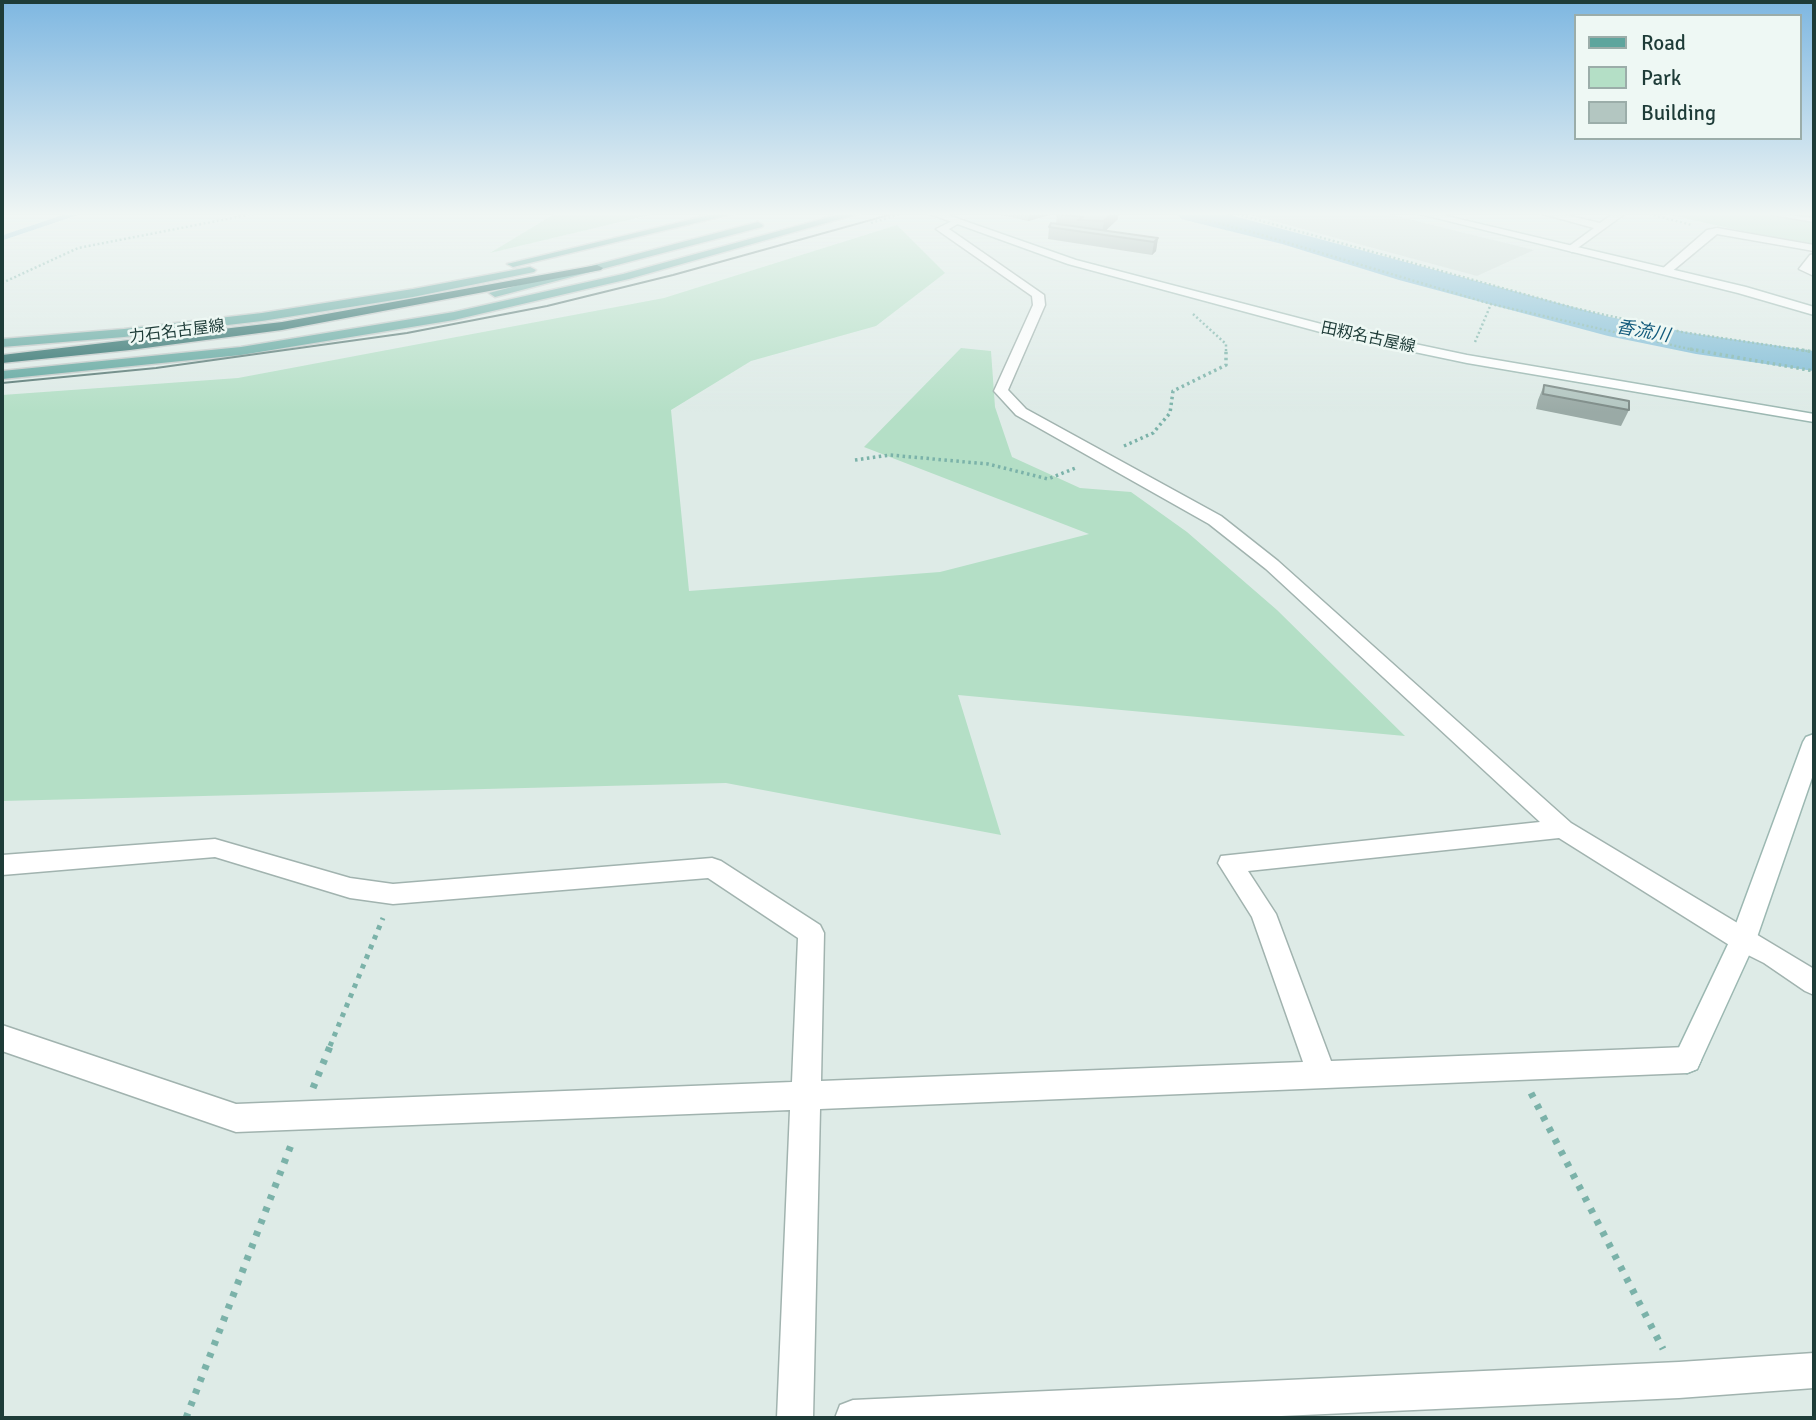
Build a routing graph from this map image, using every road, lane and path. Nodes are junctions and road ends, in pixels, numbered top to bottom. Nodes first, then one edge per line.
1 (423, 279) edge
2 (482, 279) edge
3 (497, 279) edge
4 (536, 279) edge
5 (549, 279) edge
6 (614, 279) edge
7 (1015, 279) edge
8 (1133, 279) edge
9 (1409, 279) edge
10 (1471, 279) edge
11 (1699, 279) edge
12 (1491, 304) junction
13 (1814, 312) edge
14 (2, 336) edge
15 (2, 344) edge
16 (1814, 352) edge
17 (2, 353) edge
18 (2, 359) edge
19 (1467, 359) junction
20 (2, 368) edge
21 (1814, 370) edge
22 (2, 375) edge
23 (1814, 418) edge
24 (1814, 742) edge
25 (1563, 829) junction
26 (2, 865) edge
27 (393, 894) junction
28 (1744, 940) junction
29 (1814, 983) edge
30 (2, 1038) edge
31 (1518, 1067) junction
32 (1322, 1075) junction
33 (806, 1095) junction
34 (302, 1115) junction
35 (1814, 1370) edge
36 (1679, 1380) junction
37 (186, 1418) edge
38 (795, 1418) edge
39 (853, 1418) edge

1 - 14 main road
2 - 15 main road, 力石名古屋線
3 - 17 highway
4 - 18 highway
5 - 20 main road, 力石名古屋線
6 - 22 main road
7 - 25 street
8 - 19 street, 田籾名古屋線
9 - 12 path
10 - 16 path
11 - 13 street
12 - 19 path
12 - 21 path
19 - 23 street, 田籾名古屋線
24 - 28 street
25 - 28 street
25 - 32 street
26 - 27 street
27 - 33 street
27 - 34 path
28 - 29 street
28 - 31 street
30 - 34 street
31 - 32 street
31 - 36 path
32 - 33 street
33 - 34 street
33 - 38 street
34 - 37 path
35 - 36 street
36 - 39 street

